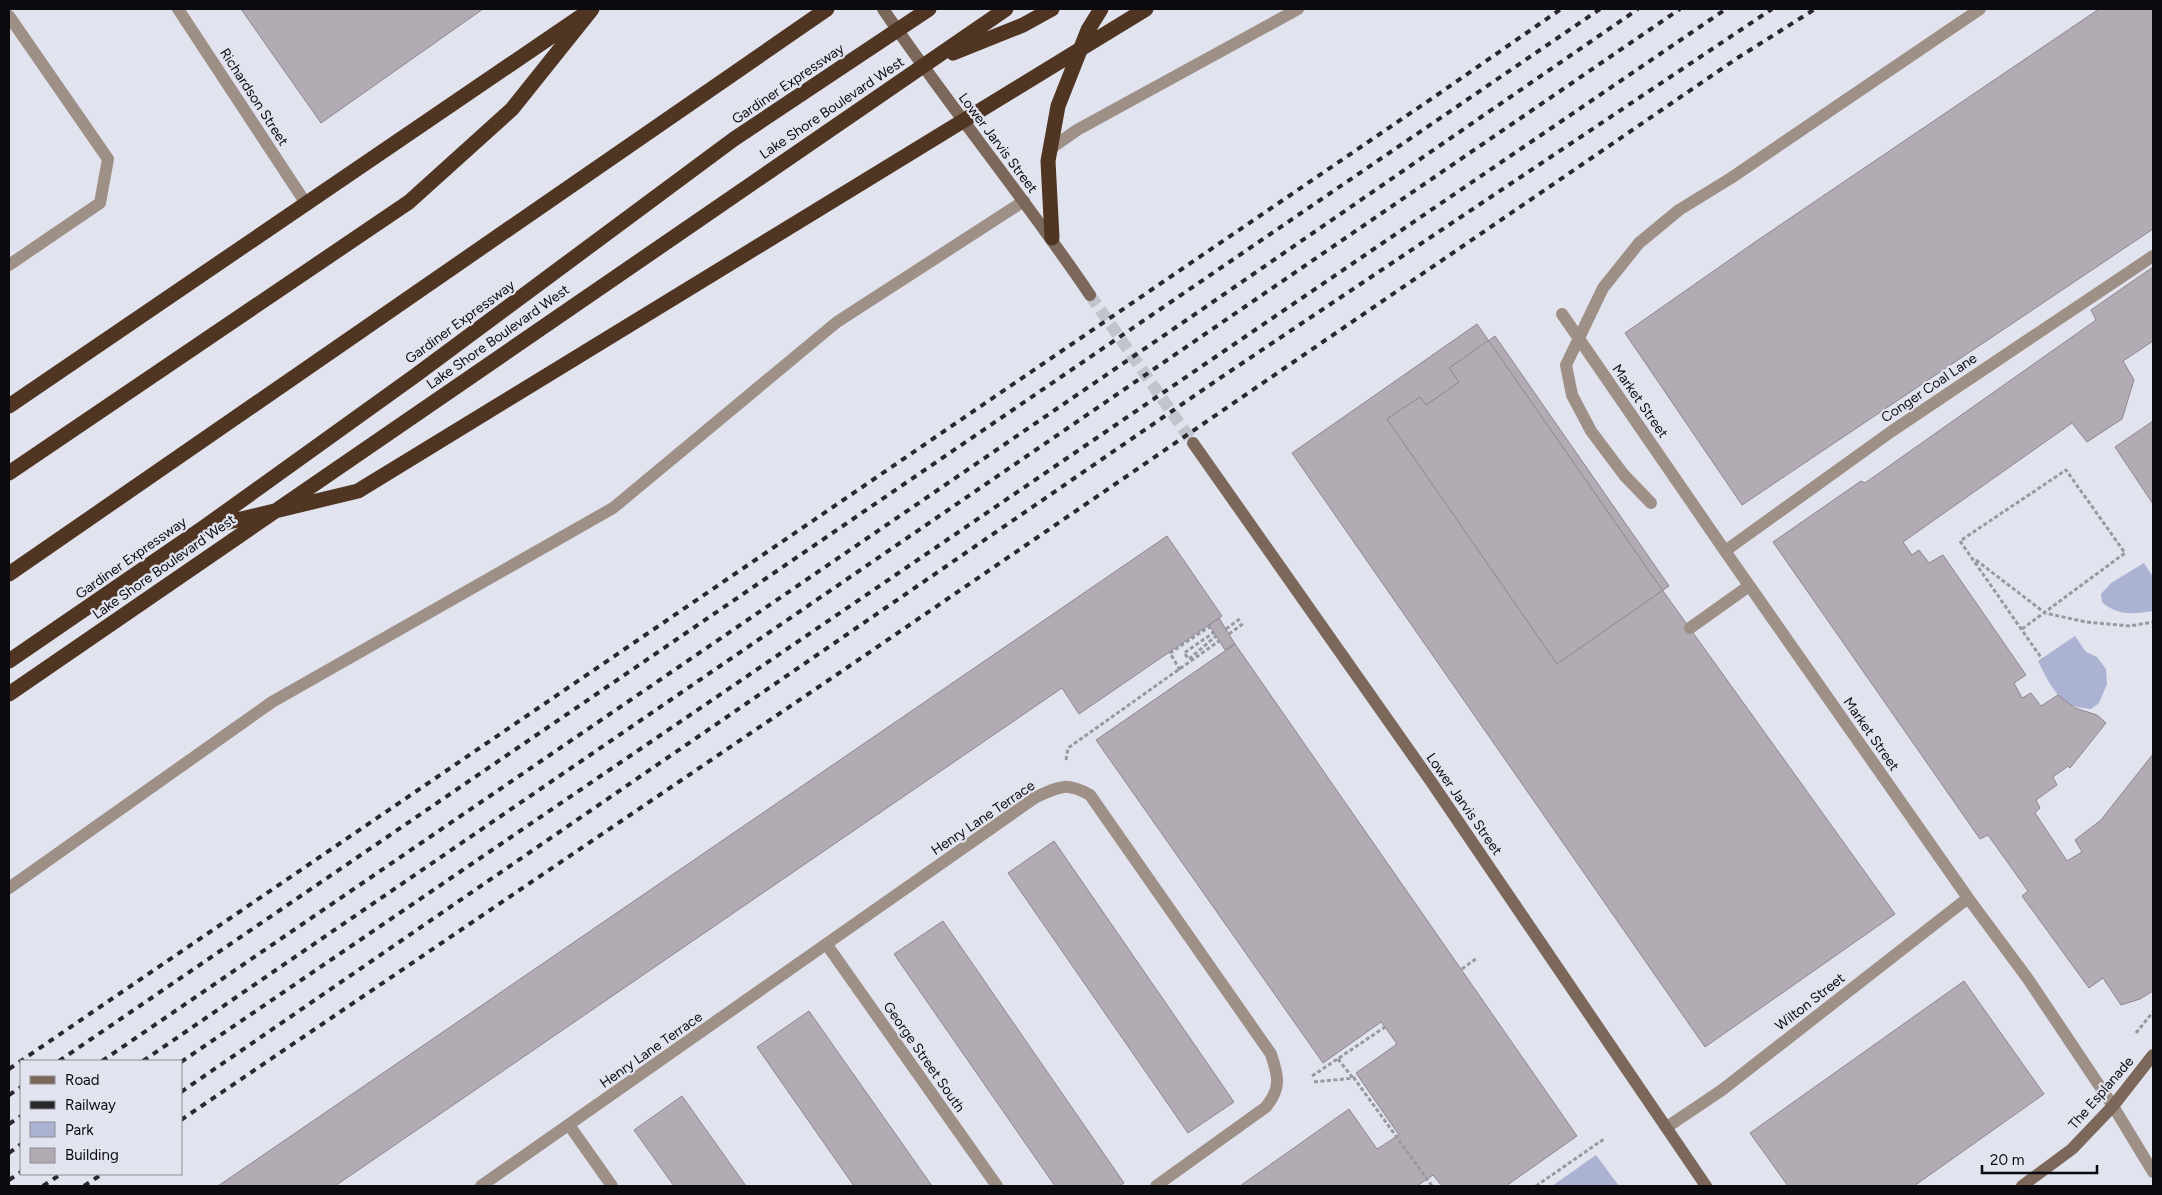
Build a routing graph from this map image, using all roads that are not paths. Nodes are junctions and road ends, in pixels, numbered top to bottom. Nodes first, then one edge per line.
1 (178, 9) edge
2 (592, 9) edge
3 (827, 9) edge
4 (883, 9) edge
5 (929, 9) edge
6 (1006, 9) edge
7 (1052, 9) edge
8 (1101, 9) edge
9 (1146, 9) edge
10 (1298, 9) edge
11 (1980, 9) edge
12 (9, 16) edge
13 (922, 66) junction
14 (1050, 149) junction
15 (1024, 201) junction
16 (305, 202) junction
17 (1052, 238) junction
18 (2153, 256) edge
19 (9, 265) edge
20 (1090, 295) tunnel mouth
21 (1562, 314) dead end
22 (1579, 340) junction
23 (9, 406) edge
24 (1194, 443) tunnel mouth
25 (9, 473) edge
26 (1651, 503) dead end
27 (203, 528) junction
28 (1725, 551) junction
29 (9, 574) edge
30 (1749, 586) junction
31 (1690, 628) dead end
32 (9, 661) edge
33 (9, 694) edge
34 (9, 888) edge
35 (1968, 898) junction
36 (827, 945) junction
37 (2153, 1055) edge
38 (2113, 1106) junction
39 (570, 1125) junction
40 (1667, 1127) junction
41 (2153, 1172) edge
42 (481, 1186) edge
43 (612, 1186) edge
44 (997, 1186) edge
45 (1156, 1186) edge
46 (1706, 1186) edge
47 (2022, 1186) edge

1 - 16 street, Richardson Street
2 - 16 highway
2 - 25 highway
3 - 29 highway
4 - 13 main road, Lower Jarvis Street
5 - 27 highway, Gardiner Expressway
6 - 13 highway, Lake Shore Boulevard West
7 - 13 highway
8 - 14 highway
9 - 27 highway
10 - 14 street
11 - 22 street
12 - 19 street
13 - 15 main road, Lower Jarvis Street
13 - 33 highway, Lake Shore Boulevard West
14 - 17 highway
15 - 17 main road, Lower Jarvis Street
15 - 34 street
16 - 23 highway
17 - 20 main road, Lower Jarvis Street
18 - 28 street, Conger Coal Lane
21 - 22 street, Market Street
22 - 26 street
22 - 28 street, Market Street
24 - 40 main road, Lower Jarvis Street
27 - 32 highway, Gardiner Expressway
28 - 30 street, Market Street
30 - 31 street
30 - 35 street, Market Street
35 - 38 street, Market Street
35 - 40 street, Wilton Street
36 - 39 street, Henry Lane Terrace
36 - 44 street, George Street South
36 - 45 street, Henry Lane Terrace
37 - 38 main road, The Esplanade
38 - 41 street, Market Street
38 - 47 main road, The Esplanade
39 - 42 street, Henry Lane Terrace
39 - 43 street
40 - 46 main road, Lower Jarvis Street

